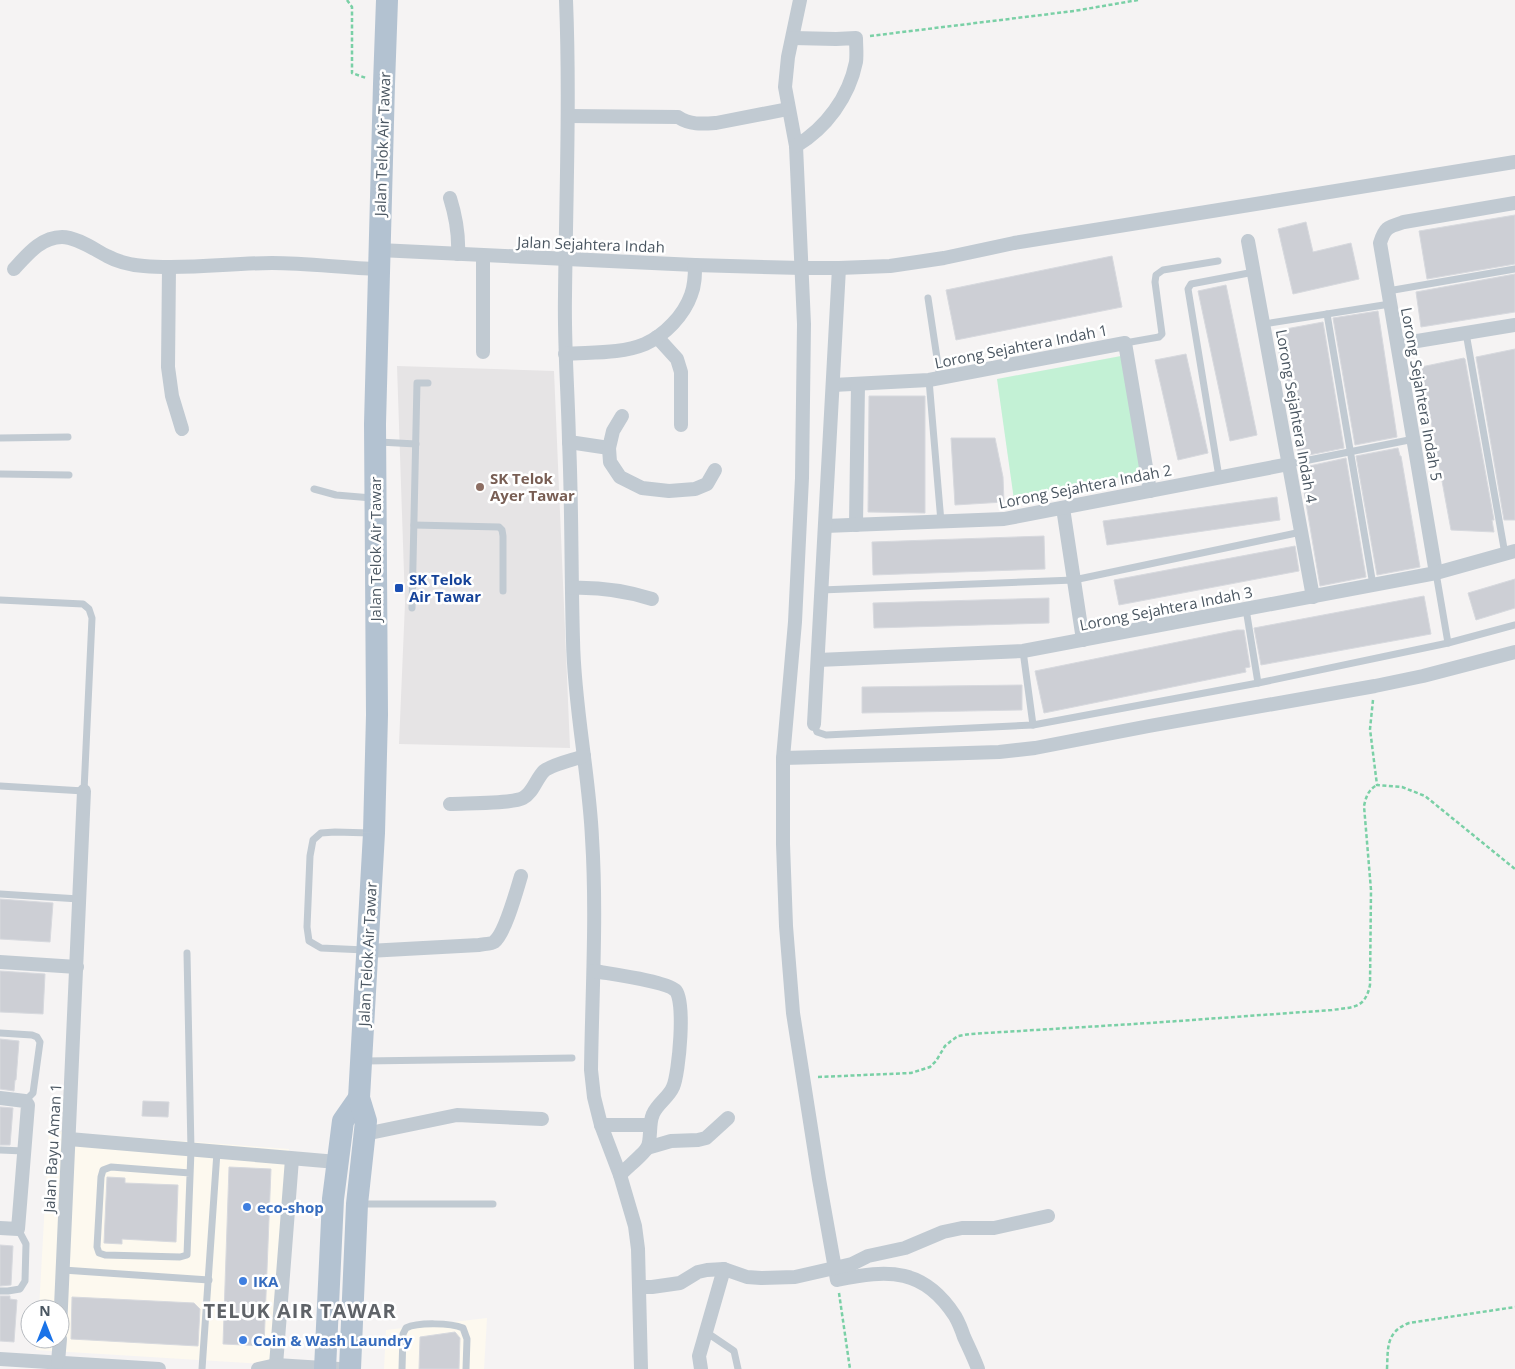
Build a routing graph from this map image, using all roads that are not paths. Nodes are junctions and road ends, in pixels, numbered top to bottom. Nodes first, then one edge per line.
1 (387, 0) edge
2 (566, 0) edge
3 (800, 0) edge
4 (793, 38) junction
5 (788, 109) junction
6 (568, 116) junction
7 (796, 146) junction
8 (1515, 162) edge
9 (450, 198) dead end
10 (1515, 203) edge
11 (1248, 241) dead end
12 (458, 254) junction
13 (483, 256) junction
14 (565, 259) junction
15 (379, 260) junction
16 (1218, 261) dead end
17 (695, 265) junction
18 (169, 267) junction
19 (802, 268) junction
20 (839, 268) junction
21 (1515, 269) edge
22 (14, 270) dead end
23 (1254, 272) junction
24 (1389, 297) junction
25 (928, 298) dead end
26 (1327, 314) junction
27 (1264, 324) junction
28 (1515, 325) edge
29 (1466, 333) junction
30 (657, 337) junction
31 (1125, 343) junction
32 (1405, 344) dead end
33 (483, 352) dead end
34 (565, 354) junction
35 (935, 379) junction
36 (428, 383) dead end
37 (858, 384) junction
38 (833, 385) junction
39 (622, 416) dead end
40 (681, 425) dead end
41 (182, 429) dead end
42 (68, 437) dead end
43 (0, 438) edge
44 (1414, 439) junction
45 (375, 442) junction
46 (570, 442) junction
47 (416, 444) junction
48 (609, 448) junction
49 (1350, 452) junction
50 (1289, 464) junction
51 (715, 470) dead end
52 (0, 474) edge
53 (69, 475) dead end
54 (1219, 477) junction
55 (314, 489) dead end
56 (1150, 491) junction
57 (375, 498) junction
58 (1063, 508) junction
59 (941, 522) junction
60 (856, 525) junction
61 (414, 526) junction
62 (825, 526) junction
63 (1301, 532) junction
64 (1510, 553) edge
65 (1436, 573) junction
66 (1074, 580) junction
67 (1373, 586) junction
68 (572, 588) junction
69 (822, 590) junction
70 (503, 591) dead end
71 (1313, 597) junction
72 (652, 599) dead end
73 (0, 600) edge
74 (412, 608) dead end
75 (1246, 609) junction
76 (1515, 625) edge
77 (1083, 640) junction
78 (1448, 643) junction
79 (1023, 651) junction
80 (1515, 652) edge
81 (818, 660) junction
82 (1258, 683) junction
83 (814, 724) joint
84 (1033, 725) junction
85 (584, 756) junction
86 (784, 758) junction
87 (0, 786) edge
88 (84, 791) junction
89 (450, 804) dead end
90 (374, 833) junction
91 (521, 876) dead end
92 (0, 894) edge
93 (79, 899) junction
94 (368, 951) junction
95 (187, 953) dead end
96 (0, 962) edge
97 (76, 967) junction
98 (594, 971) junction
99 (0, 1033) edge
100 (572, 1058) dead end
101 (361, 1061) junction
102 (0, 1098) edge
103 (359, 1098) junction
104 (27, 1103) junction
105 (728, 1118) dead end
106 (542, 1119) dead end
107 (601, 1125) junction
108 (650, 1125) junction
109 (365, 1134) junction
110 (69, 1139) junction
111 (647, 1148) junction
112 (0, 1150) edge
113 (191, 1150) junction
114 (24, 1151) junction
115 (217, 1152) junction
116 (292, 1158) junction
117 (337, 1162) junction
118 (190, 1172) junction
119 (620, 1174) junction
120 (357, 1204) junction
121 (492, 1204) dead end
122 (1048, 1216) dead end
123 (0, 1228) edge
124 (18, 1229) junction
125 (724, 1269) junction
126 (63, 1270) junction
127 (836, 1274) junction
128 (208, 1280) junction
129 (639, 1287) junction
130 (0, 1291) edge
131 (62, 1299) edge
132 (706, 1332) junction
133 (59, 1349) edge
134 (0, 1359) edge
135 (58, 1362) junction
136 (276, 1366) junction
137 (159, 1369) edge
138 (202, 1369) edge
139 (258, 1369) edge
140 (330, 1369) edge
141 (350, 1369) edge
142 (402, 1369) edge
143 (466, 1369) edge
144 (641, 1369) edge
145 (701, 1369) edge
146 (738, 1369) edge
147 (978, 1369) edge

1 - 15 main road, Jalan Telok Air Tawar
2 - 6 street
3 - 4 street
4 - 5 street
4 - 7 street
5 - 6 street
5 - 7 street
6 - 14 street
7 - 19 street
8 - 20 street, Jalan Sejahtera Indah
9 - 12 street
10 - 24 street, Lorong Sejahtera Indah 5
11 - 23 street, Lorong Sejahtera Indah 4
12 - 13 street, Jalan Sejahtera Indah
12 - 15 street, Jalan Sejahtera Indah
13 - 14 street, Jalan Sejahtera Indah
13 - 33 street
14 - 17 street, Jalan Sejahtera Indah
14 - 34 street
15 - 18 street, Jalan Sejahtera Indah
15 - 45 main road, Jalan Telok Air Tawar
16 - 31 lane
17 - 19 street, Jalan Sejahtera Indah
17 - 30 street
18 - 22 street, Jalan Sejahtera Indah
18 - 41 street
19 - 20 street, Jalan Sejahtera Indah
19 - 86 street
20 - 38 street
21 - 24 lane
23 - 27 street, Lorong Sejahtera Indah 4
23 - 54 lane
24 - 26 lane
24 - 44 street, Lorong Sejahtera Indah 5
25 - 35 lane
26 - 27 lane
26 - 49 lane
27 - 50 street, Lorong Sejahtera Indah 4
28 - 29 street
29 - 32 street
29 - 64 lane
30 - 34 street
30 - 40 street
31 - 35 street, Lorong Sejahtera Indah 1
31 - 56 street, Lorong Sejahtera Indah 1
34 - 46 street
35 - 37 street, Lorong Sejahtera Indah 1
35 - 59 lane
36 - 47 lane
37 - 38 street, Lorong Sejahtera Indah 1
37 - 60 street
38 - 62 street
39 - 48 street
42 - 43 lane
44 - 49 lane
44 - 65 street, Lorong Sejahtera Indah 5
45 - 47 lane
45 - 57 main road, Jalan Telok Air Tawar
46 - 48 street
46 - 68 street
47 - 61 lane
48 - 51 street
49 - 50 lane
49 - 67 lane
50 - 54 street, Lorong Sejahtera Indah 2
50 - 63 street, Lorong Sejahtera Indah 4
52 - 53 lane
54 - 56 street, Lorong Sejahtera Indah 2
55 - 57 lane
56 - 58 street, Lorong Sejahtera Indah 2
57 - 90 main road, Jalan Telok Air Tawar
58 - 59 street, Lorong Sejahtera Indah 2
58 - 66 street
59 - 60 street, Lorong Sejahtera Indah 2
60 - 62 street, Lorong Sejahtera Indah 2
61 - 70 lane
61 - 74 lane
62 - 69 street
63 - 66 lane
63 - 71 street, Lorong Sejahtera Indah 4
64 - 65 street, Lorong Sejahtera Indah 3
65 - 67 street, Lorong Sejahtera Indah 3
65 - 78 lane
66 - 69 lane
66 - 77 street
67 - 71 street, Lorong Sejahtera Indah 3
68 - 72 street
68 - 85 street
69 - 81 street
71 - 75 street, Lorong Sejahtera Indah 3
73 - 88 lane
75 - 77 street, Lorong Sejahtera Indah 3
75 - 82 lane
76 - 78 lane
77 - 79 street, Lorong Sejahtera Indah 3
78 - 82 lane
79 - 81 street, Lorong Sejahtera Indah 3
79 - 84 lane
80 - 86 street
81 - 83 street
82 - 84 lane
83 - 84 lane
85 - 89 street
85 - 98 street
86 - 127 street
87 - 88 lane
88 - 93 street, Jalan Bayu Aman 1
90 - 94 main road, Jalan Telok Air Tawar
90 - 94 lane
91 - 94 street
92 - 93 lane
93 - 97 street, Jalan Bayu Aman 1
94 - 101 main road, Jalan Telok Air Tawar
95 - 113 lane
96 - 97 street
97 - 110 street, Jalan Bayu Aman 1
98 - 107 street
98 - 108 street
99 - 104 lane
100 - 101 lane
101 - 103 main road, Jalan Telok Air Tawar
102 - 104 street
103 - 109 main road, Jalan Telok Air Tawar
103 - 117 main road
104 - 114 street
105 - 111 street
106 - 109 street
107 - 108 street
107 - 119 street
108 - 111 street
109 - 120 main road, Jalan Telok Air Tawar
110 - 113 street
110 - 126 street, Jalan Bayu Aman 1
111 - 119 street
112 - 114 lane
113 - 115 street
113 - 118 lane
114 - 124 street
115 - 116 street
115 - 128 lane
116 - 117 street
116 - 136 street
117 - 140 main road
118 - 118 lane
119 - 129 street
120 - 121 lane
120 - 141 main road, Jalan Telok Air Tawar
122 - 127 street
123 - 124 street
124 - 130 lane
125 - 127 street
125 - 129 street
125 - 132 street
126 - 128 lane
126 - 131 street, Jalan Bayu Aman 1
127 - 147 street
128 - 138 lane
129 - 144 street
132 - 145 street
132 - 146 lane
133 - 135 street
134 - 135 street
135 - 137 street
136 - 139 street
136 - 140 street
142 - 143 lane

